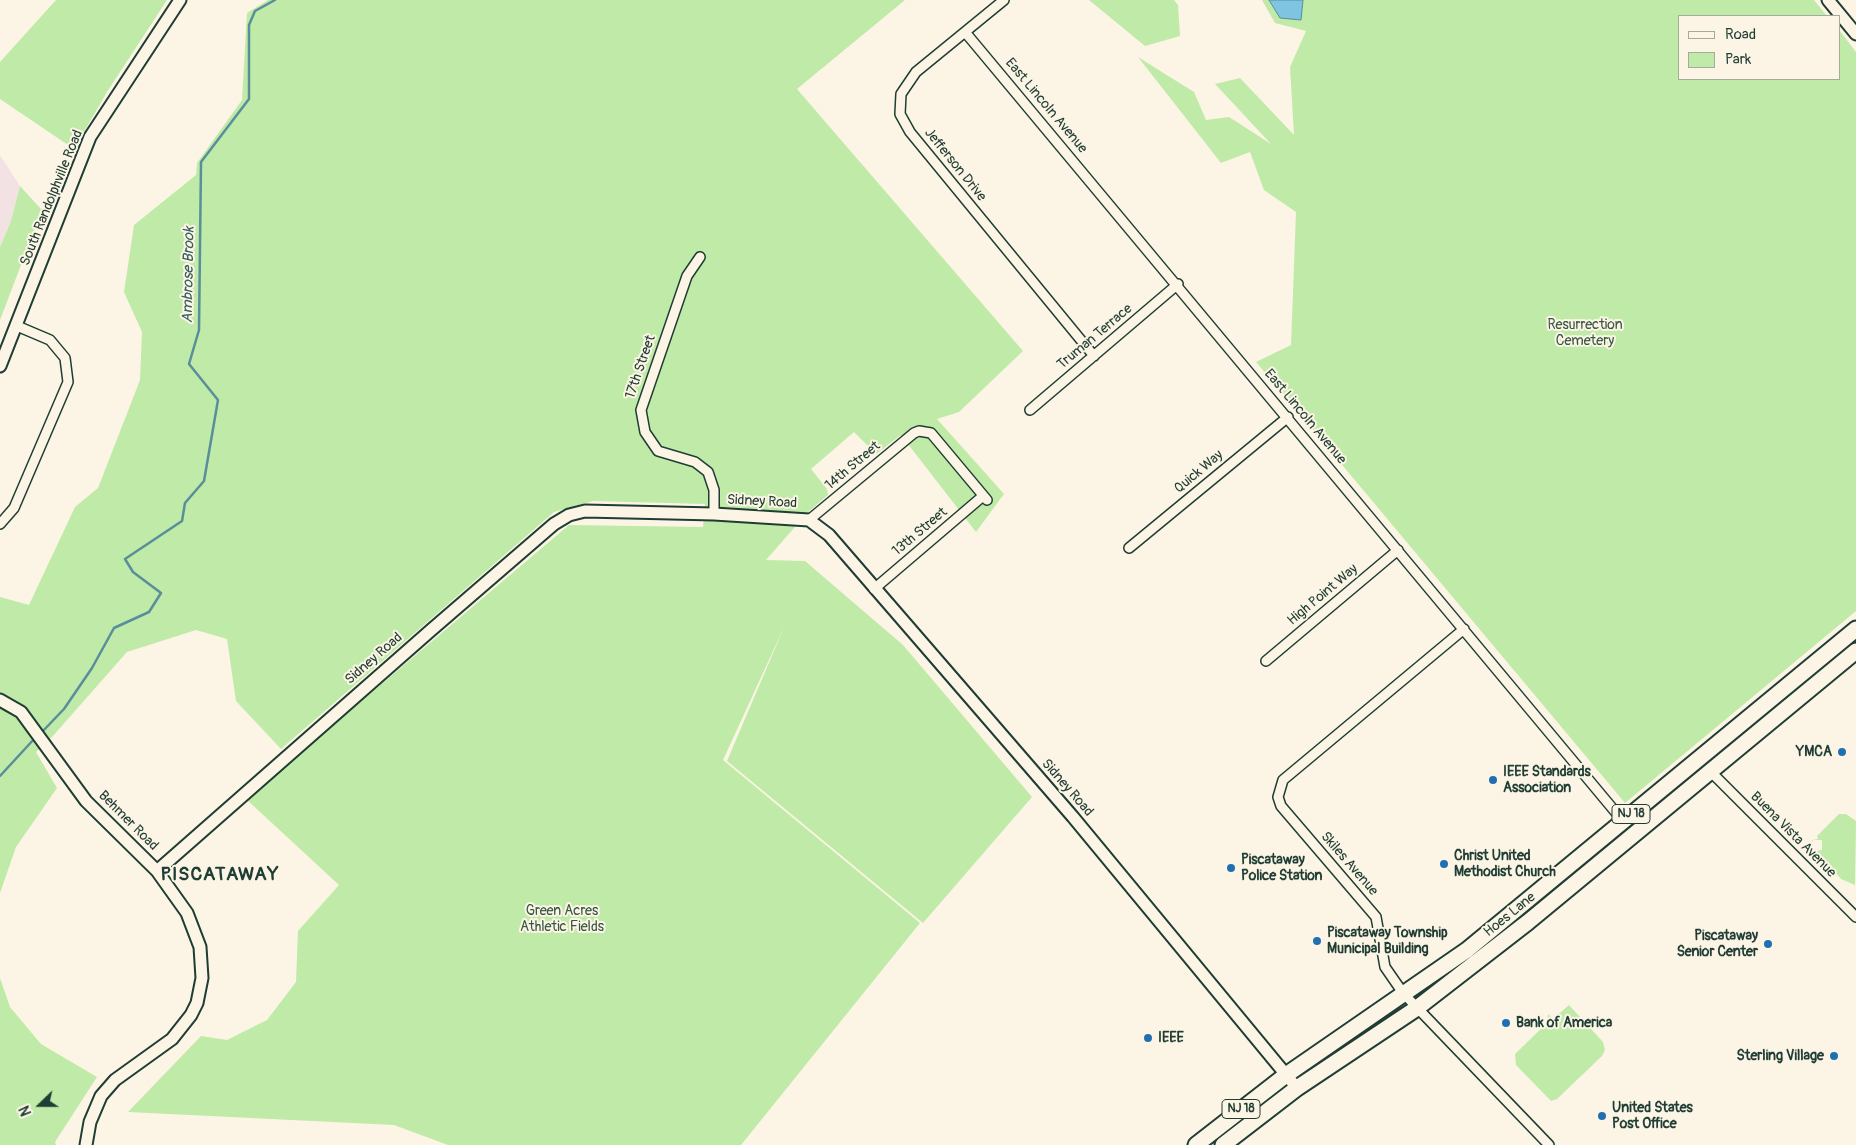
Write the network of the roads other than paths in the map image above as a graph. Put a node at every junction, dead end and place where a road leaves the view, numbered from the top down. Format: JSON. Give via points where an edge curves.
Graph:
{"nodes":[{"id":1,"x":180,"y":0,"type":"edge"},
{"id":2,"x":1004,"y":0,"type":"edge"},
{"id":3,"x":1828,"y":0,"type":"edge"},
{"id":4,"x":1840,"y":15,"type":"edge"},
{"id":5,"x":1841,"y":16,"type":"edge"},
{"id":6,"x":965,"y":32,"type":"junction"},
{"id":7,"x":1856,"y":34,"type":"edge"},
{"id":8,"x":700,"y":256,"type":"dead end"},
{"id":9,"x":1178,"y":284,"type":"junction"},
{"id":10,"x":17,"y":326,"type":"junction"},
{"id":11,"x":1094,"y":356,"type":"junction"},
{"id":12,"x":0,"y":366,"type":"edge"},
{"id":13,"x":1030,"y":410,"type":"dead end"},
{"id":14,"x":1288,"y":417,"type":"junction"},
{"id":15,"x":985,"y":498,"type":"joint"},
{"id":16,"x":714,"y":514,"type":"junction"},
{"id":17,"x":810,"y":520,"type":"junction"},
{"id":18,"x":0,"y":524,"type":"edge"},
{"id":19,"x":1129,"y":548,"type":"dead end"},
{"id":20,"x":1398,"y":550,"type":"junction"},
{"id":21,"x":874,"y":589,"type":"junction"},
{"id":22,"x":1464,"y":629,"type":"junction"},
{"id":23,"x":1856,"y":629,"type":"edge"},
{"id":24,"x":1856,"y":651,"type":"edge"},
{"id":25,"x":1266,"y":661,"type":"dead end"},
{"id":26,"x":0,"y":700,"type":"edge"},
{"id":27,"x":1710,"y":772,"type":"junction"},
{"id":28,"x":1623,"y":820,"type":"junction"},
{"id":29,"x":157,"y":870,"type":"junction"},
{"id":30,"x":1856,"y":917,"type":"edge"},
{"id":31,"x":1403,"y":994,"type":"junction"},
{"id":32,"x":1417,"y":1008,"type":"junction"},
{"id":33,"x":1286,"y":1075,"type":"junction"},
{"id":34,"x":1297,"y":1088,"type":"junction"},
{"id":35,"x":86,"y":1145,"type":"edge"},
{"id":36,"x":1196,"y":1145,"type":"edge"},
{"id":37,"x":1223,"y":1145,"type":"edge"},
{"id":38,"x":1549,"y":1145,"type":"edge"}],
"edges":[{"from":1,"to":10,"type":"street","name":"South Randolphville Road","via":[[90,137]]},
{"from":2,"to":6,"type":"street","name":"Jefferson Drive"},
{"from":3,"to":4,"type":"street"},
{"from":5,"to":7,"type":"street"},
{"from":6,"to":9,"type":"street","name":"East Lincoln Avenue"},
{"from":6,"to":11,"type":"street","name":"Jefferson Drive","via":[[909,80],[901,94],[900,114],[910,132]]},
{"from":8,"to":16,"type":"street","name":"17th Street","via":[[687,276],[641,410],[645,432],[658,451],[695,462],[708,472],[714,490]]},
{"from":9,"to":11,"type":"street","name":"Truman Terrace"},
{"from":9,"to":14,"type":"street","name":"East Lincoln Avenue"},
{"from":10,"to":12,"type":"street","name":"South Randolphville Road"},
{"from":10,"to":18,"type":"street","via":[[50,340],[65,358],[68,382],[14,508]]},
{"from":11,"to":13,"type":"street","name":"Truman Terrace"},
{"from":14,"to":19,"type":"street","name":"Quick Way"},
{"from":14,"to":20,"type":"street","name":"East Lincoln Avenue"},
{"from":15,"to":17,"type":"street","name":"14th Street","via":[[931,433],[914,433]]},
{"from":15,"to":21,"type":"street","name":"13th Street"},
{"from":16,"to":17,"type":"street","name":"Sidney Road"},
{"from":16,"to":29,"type":"street","name":"Sidney Road","via":[[585,511],[554,524]]},
{"from":17,"to":21,"type":"street","name":"Sidney Road","via":[[829,536]]},
{"from":20,"to":22,"type":"street","name":"East Lincoln Avenue"},
{"from":20,"to":25,"type":"street","name":"High Point Way"},
{"from":21,"to":33,"type":"street","name":"Sidney Road","via":[[1073,817]]},
{"from":22,"to":28,"type":"street","name":"East Lincoln Avenue"},
{"from":22,"to":31,"type":"street","name":"Skiles Avenue","via":[[1283,780],[1279,788],[1281,806],[1376,917],[1385,967]]},
{"from":23,"to":28,"type":"highway","name":"Hoes Lane","number":"NJ 18"},
{"from":24,"to":27,"type":"highway","name":"Hoes Lane","number":"NJ 18"},
{"from":26,"to":29,"type":"street","name":"Behmer Road","via":[[21,712],[86,801]]},
{"from":27,"to":30,"type":"street","name":"Buena Vista Avenue"},
{"from":27,"to":32,"type":"highway","name":"Hoes Lane","number":"NJ 18","via":[[1528,922]]},
{"from":28,"to":31,"type":"highway","name":"Hoes Lane","number":"NJ 18","via":[[1466,950]]},
{"from":29,"to":35,"type":"street","name":"Behmer Road","via":[[194,928],[202,962],[200,992],[191,1015],[172,1039],[115,1080],[101,1096],[90,1122]]},
{"from":31,"to":32,"type":"street","name":"Skiles Avenue"},
{"from":31,"to":33,"type":"highway","name":"Hoes Lane","number":"NJ 18"},
{"from":32,"to":34,"type":"highway","name":"Hoes Lane","number":"NJ 18"},
{"from":32,"to":38,"type":"street","name":"Skiles Avenue"},
{"from":33,"to":34,"type":"street","name":"Sidney Road"},
{"from":33,"to":36,"type":"highway","name":"Hoes Lane","number":"NJ 18"},
{"from":34,"to":37,"type":"highway","name":"Hoes Lane","number":"NJ 18"}]}
